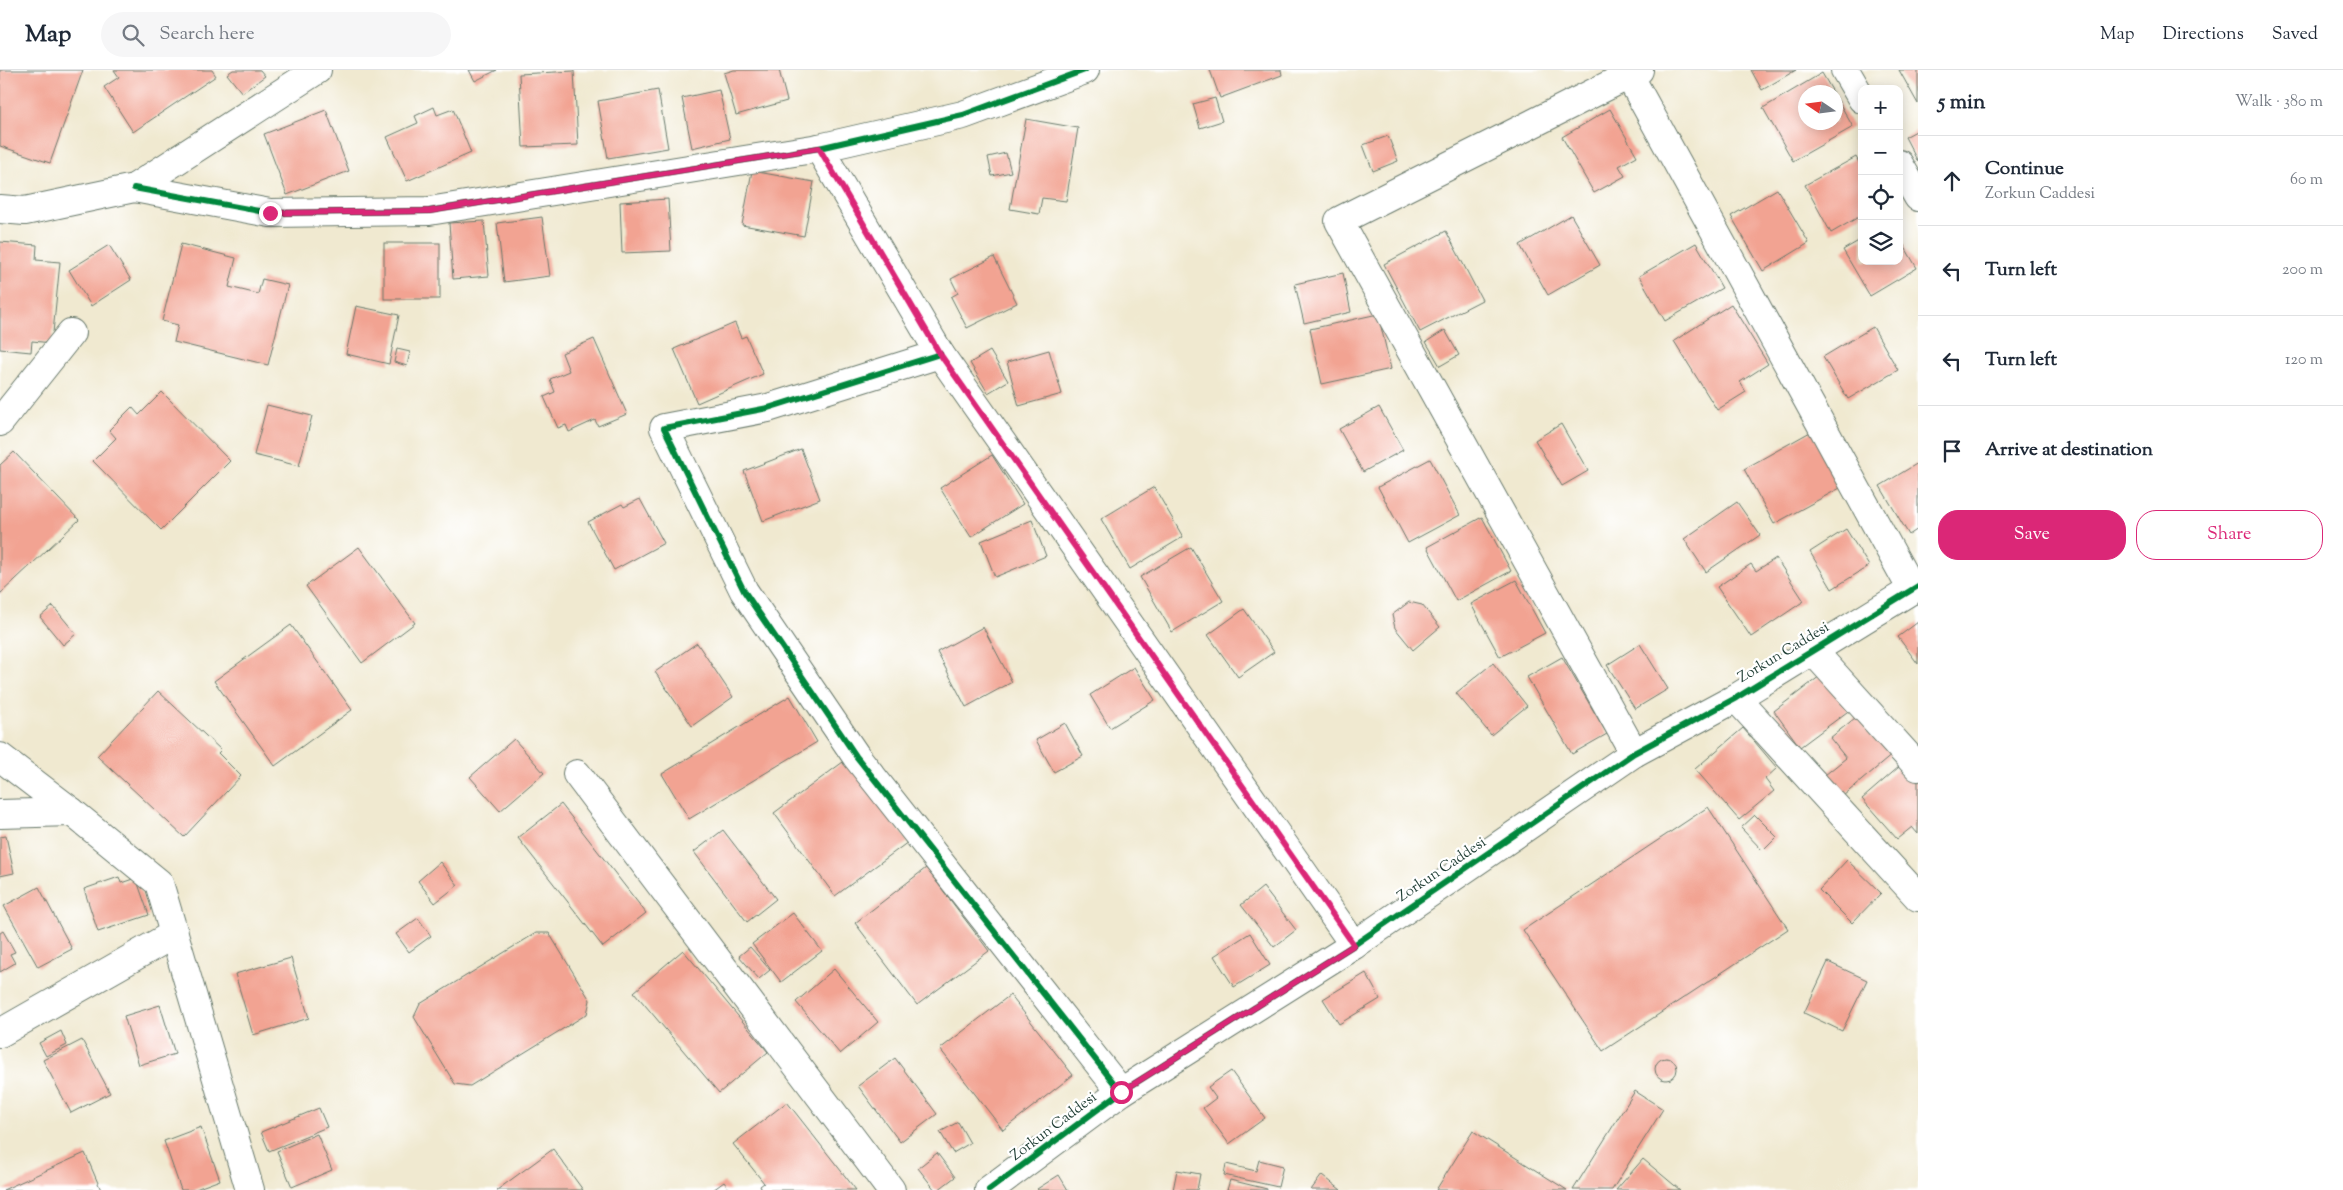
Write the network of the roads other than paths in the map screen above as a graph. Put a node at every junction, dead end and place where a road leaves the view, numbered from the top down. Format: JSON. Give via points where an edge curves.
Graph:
{"nodes":[{"id":1,"x":317,"y":70,"type":"edge"},
{"id":2,"x":1085,"y":70,"type":"edge"},
{"id":3,"x":1845,"y":70,"type":"edge"},
{"id":4,"x":1634,"y":72,"type":"edge"},
{"id":5,"x":1858,"y":92,"type":"edge"},
{"id":6,"x":819,"y":148,"type":"junction"},
{"id":7,"x":1903,"y":171,"type":"edge"},
{"id":8,"x":134,"y":188,"type":"junction"},
{"id":9,"x":1918,"y":197,"type":"edge"},
{"id":10,"x":0,"y":209,"type":"edge"},
{"id":11,"x":71,"y":333,"type":"dead end"},
{"id":12,"x":940,"y":354,"type":"junction"},
{"id":13,"x":0,"y":422,"type":"edge"},
{"id":14,"x":1915,"y":588,"type":"edge"},
{"id":15,"x":1813,"y":651,"type":"junction"},
{"id":16,"x":1736,"y":698,"type":"junction"},
{"id":17,"x":1634,"y":753,"type":"junction"},
{"id":18,"x":0,"y":757,"type":"edge"},
{"id":19,"x":1918,"y":767,"type":"edge"},
{"id":20,"x":577,"y":774,"type":"dead end"},
{"id":21,"x":72,"y":812,"type":"junction"},
{"id":22,"x":0,"y":814,"type":"edge"},
{"id":23,"x":1918,"y":897,"type":"edge"},
{"id":24,"x":174,"y":934,"type":"junction"},
{"id":25,"x":1354,"y":945,"type":"junction"},
{"id":26,"x":0,"y":1033,"type":"edge"},
{"id":27,"x":1121,"y":1092,"type":"junction"},
{"id":28,"x":250,"y":1190,"type":"edge"},
{"id":29,"x":891,"y":1190,"type":"edge"},
{"id":30,"x":989,"y":1190,"type":"edge"}],
"edges":[{"from":1,"to":8,"type":"street"},
{"from":2,"to":6,"type":"street","via":[[963,115]]},
{"from":3,"to":5,"type":"street"},
{"from":4,"to":14,"type":"street"},
{"from":4,"to":17,"type":"street","via":[[1339,221]]},
{"from":6,"to":8,"type":"street","via":[[430,211],[270,213]]},
{"from":6,"to":12,"type":"street"},
{"from":7,"to":9,"type":"street"},
{"from":8,"to":10,"type":"street","via":[[25,211]]},
{"from":11,"to":13,"type":"street"},
{"from":12,"to":25,"type":"street"},
{"from":12,"to":27,"type":"street","via":[[768,408],[664,428],[744,591],[856,756]]},
{"from":14,"to":15,"type":"street","name":"Zorkun Caddesi"},
{"from":15,"to":16,"type":"street","name":"Zorkun Caddesi"},
{"from":15,"to":19,"type":"street"},
{"from":16,"to":17,"type":"street","name":"Zorkun Caddesi"},
{"from":16,"to":23,"type":"street"},
{"from":17,"to":25,"type":"street","name":"Zorkun Caddesi"},
{"from":18,"to":21,"type":"street"},
{"from":20,"to":29,"type":"street"},
{"from":21,"to":22,"type":"street"},
{"from":21,"to":24,"type":"street","via":[[159,883]]},
{"from":24,"to":26,"type":"street"},
{"from":24,"to":28,"type":"street"},
{"from":25,"to":27,"type":"street","name":"Zorkun Caddesi"},
{"from":27,"to":30,"type":"street","name":"Zorkun Caddesi"}]}
